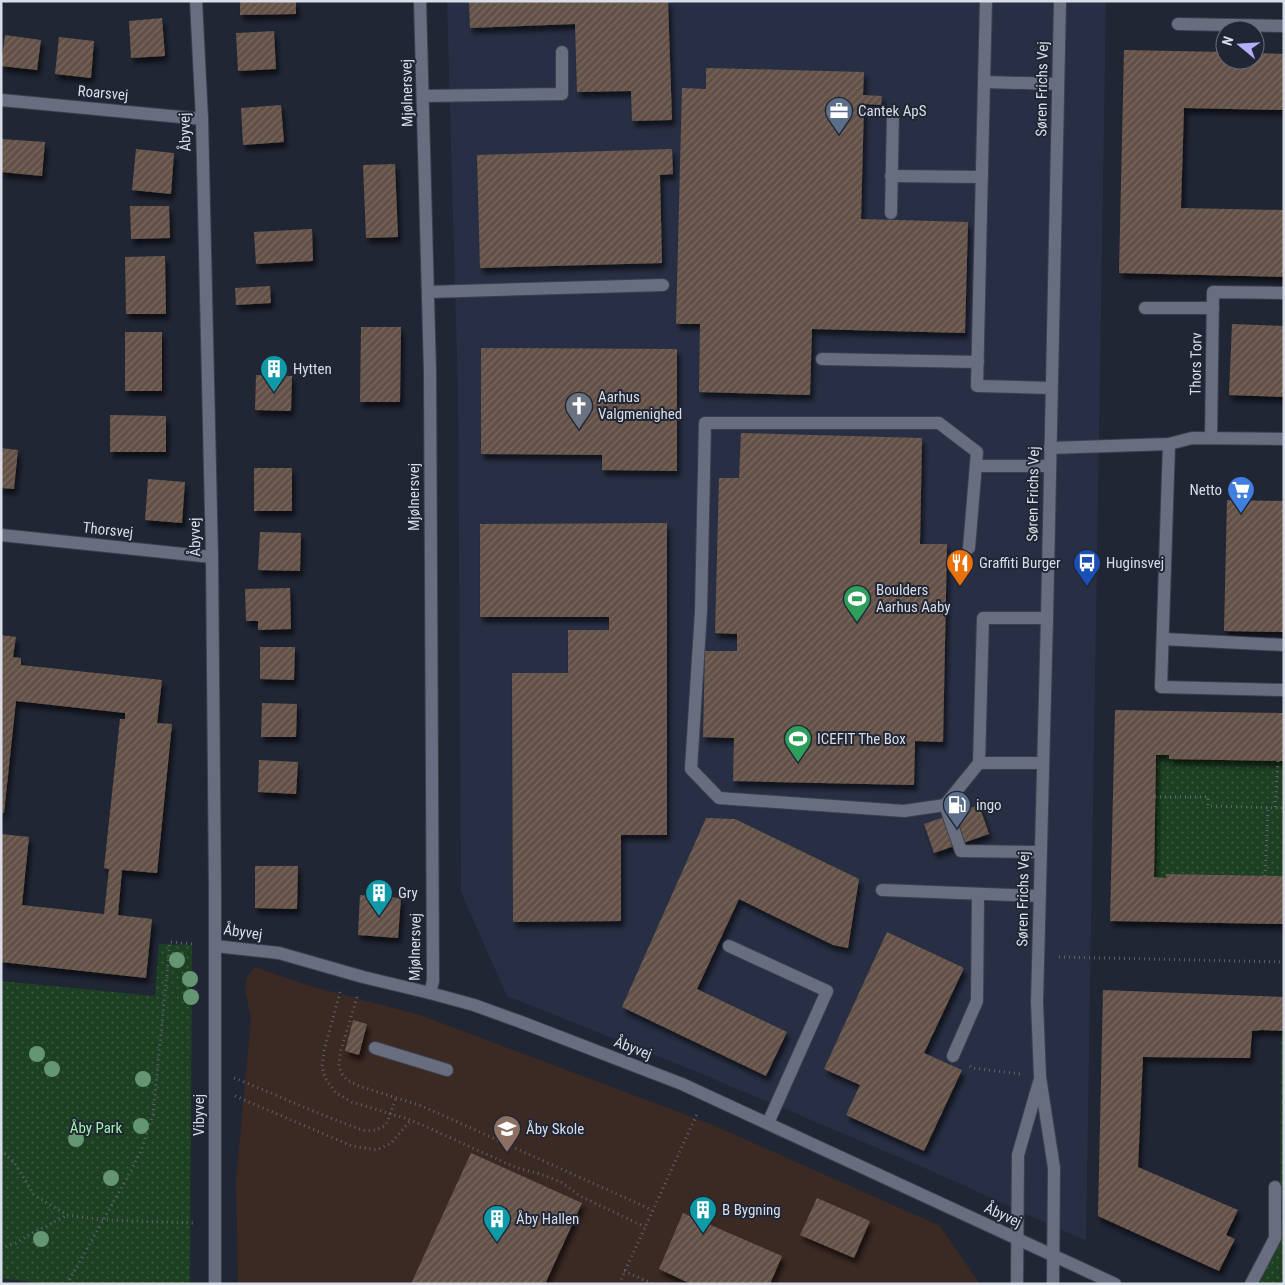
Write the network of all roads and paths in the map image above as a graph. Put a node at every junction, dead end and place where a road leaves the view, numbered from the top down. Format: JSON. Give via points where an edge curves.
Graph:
{"nodes":[{"id":1,"x":196,"y":1,"type":"edge"},
{"id":2,"x":420,"y":1,"type":"edge"},
{"id":3,"x":986,"y":1,"type":"edge"},
{"id":4,"x":1060,"y":1,"type":"edge"},
{"id":5,"x":1178,"y":24,"type":"dead end"},
{"id":6,"x":1284,"y":26,"type":"edge"},
{"id":7,"x":562,"y":52,"type":"dead end"},
{"id":8,"x":984,"y":82,"type":"junction"},
{"id":9,"x":1058,"y":84,"type":"junction"},
{"id":10,"x":423,"y":96,"type":"junction"},
{"id":11,"x":1,"y":100,"type":"edge"},
{"id":12,"x":893,"y":113,"type":"dead end"},
{"id":13,"x":202,"y":118,"type":"junction"},
{"id":14,"x":892,"y":176,"type":"junction"},
{"id":15,"x":982,"y":177,"type":"junction"},
{"id":16,"x":890,"y":213,"type":"dead end"},
{"id":17,"x":663,"y":285,"type":"dead end"},
{"id":18,"x":428,"y":292,"type":"junction"},
{"id":19,"x":1284,"y":293,"type":"edge"},
{"id":20,"x":1145,"y":308,"type":"dead end"},
{"id":21,"x":1213,"y":308,"type":"junction"},
{"id":22,"x":822,"y":359,"type":"dead end"},
{"id":23,"x":978,"y":362,"type":"junction"},
{"id":24,"x":1051,"y":388,"type":"junction"},
{"id":25,"x":1211,"y":438,"type":"junction"},
{"id":26,"x":1284,"y":438,"type":"edge"},
{"id":27,"x":1169,"y":444,"type":"junction"},
{"id":28,"x":1050,"y":448,"type":"junction"},
{"id":29,"x":976,"y":466,"type":"junction"},
{"id":30,"x":1050,"y":466,"type":"junction"},
{"id":31,"x":1,"y":535,"type":"edge"},
{"id":32,"x":970,"y":548,"type":"dead end"},
{"id":33,"x":212,"y":556,"type":"junction"},
{"id":34,"x":1278,"y":577,"type":"dead end"},
{"id":35,"x":1284,"y":581,"type":"edge"},
{"id":36,"x":1047,"y":618,"type":"junction"},
{"id":37,"x":1163,"y":639,"type":"junction"},
{"id":38,"x":1283,"y":645,"type":"edge"},
{"id":39,"x":1284,"y":690,"type":"edge"},
{"id":40,"x":1278,"y":761,"type":"dead end"},
{"id":41,"x":979,"y":763,"type":"junction"},
{"id":42,"x":1042,"y":763,"type":"junction"},
{"id":43,"x":1155,"y":797,"type":"dead end"},
{"id":44,"x":945,"y":805,"type":"junction"},
{"id":45,"x":1268,"y":807,"type":"junction"},
{"id":46,"x":1275,"y":807,"type":"junction"},
{"id":47,"x":1284,"y":808,"type":"edge"},
{"id":48,"x":1040,"y":852,"type":"junction"},
{"id":49,"x":1265,"y":876,"type":"dead end"},
{"id":50,"x":882,"y":890,"type":"dead end"},
{"id":51,"x":978,"y":894,"type":"junction"},
{"id":52,"x":1039,"y":896,"type":"junction"},
{"id":53,"x":215,"y":946,"type":"junction"},
{"id":54,"x":729,"y":946,"type":"dead end"},
{"id":55,"x":1038,"y":956,"type":"junction"},
{"id":56,"x":1284,"y":962,"type":"edge"},
{"id":57,"x":345,"y":972,"type":"junction"},
{"id":58,"x":363,"y":977,"type":"junction"},
{"id":59,"x":430,"y":993,"type":"junction"},
{"id":60,"x":375,"y":1048,"type":"dead end"},
{"id":61,"x":953,"y":1056,"type":"joint"},
{"id":62,"x":215,"y":1070,"type":"junction"},
{"id":63,"x":447,"y":1070,"type":"dead end"},
{"id":64,"x":1040,"y":1077,"type":"junction"},
{"id":65,"x":216,"y":1088,"type":"junction"},
{"id":66,"x":706,"y":1095,"type":"junction"},
{"id":67,"x":396,"y":1098,"type":"junction"},
{"id":68,"x":391,"y":1114,"type":"junction"},
{"id":69,"x":411,"y":1120,"type":"junction"},
{"id":70,"x":768,"y":1124,"type":"junction"},
{"id":71,"x":1,"y":1150,"type":"edge"},
{"id":72,"x":1274,"y":1187,"type":"dead end"},
{"id":73,"x":652,"y":1210,"type":"junction"},
{"id":74,"x":67,"y":1215,"type":"junction"},
{"id":75,"x":103,"y":1220,"type":"junction"},
{"id":76,"x":215,"y":1224,"type":"junction"},
{"id":77,"x":645,"y":1227,"type":"junction"},
{"id":78,"x":1018,"y":1239,"type":"junction"},
{"id":79,"x":1,"y":1248,"type":"edge"},
{"id":80,"x":1054,"y":1256,"type":"junction"},
{"id":81,"x":624,"y":1271,"type":"junction"},
{"id":82,"x":67,"y":1284,"type":"edge"},
{"id":83,"x":215,"y":1284,"type":"edge"},
{"id":84,"x":619,"y":1284,"type":"edge"},
{"id":85,"x":653,"y":1284,"type":"edge"},
{"id":86,"x":1017,"y":1284,"type":"edge"},
{"id":87,"x":1053,"y":1284,"type":"edge"},
{"id":88,"x":1115,"y":1284,"type":"edge"},
{"id":89,"x":1251,"y":1284,"type":"edge"}],
"edges":[{"from":1,"to":13,"type":"street","name":"Åbyvej"},
{"from":2,"to":10,"type":"street","name":"Mjølnersvej"},
{"from":3,"to":8,"type":"street"},
{"from":4,"to":9,"type":"street","name":"Søren Frichs Vej"},
{"from":5,"to":6,"type":"street"},
{"from":7,"to":10,"type":"street","via":[[562,94]]},
{"from":8,"to":9,"type":"street"},
{"from":8,"to":15,"type":"street"},
{"from":9,"to":24,"type":"street","name":"Søren Frichs Vej"},
{"from":10,"to":18,"type":"street","name":"Mjølnersvej"},
{"from":11,"to":13,"type":"street","name":"Roarsvej"},
{"from":12,"to":14,"type":"street"},
{"from":13,"to":33,"type":"street","name":"Åbyvej"},
{"from":14,"to":15,"type":"street"},
{"from":14,"to":16,"type":"street"},
{"from":15,"to":23,"type":"street"},
{"from":17,"to":18,"type":"street"},
{"from":18,"to":59,"type":"street","name":"Mjølnersvej"},
{"from":19,"to":21,"type":"street","name":"Thors Torv","via":[[1213,292]]},
{"from":20,"to":21,"type":"street"},
{"from":21,"to":25,"type":"street","name":"Thors Torv"},
{"from":22,"to":23,"type":"street"},
{"from":23,"to":24,"type":"street","via":[[977,386]]},
{"from":24,"to":28,"type":"street","name":"Søren Frichs Vej"},
{"from":25,"to":26,"type":"street"},
{"from":25,"to":27,"type":"street","via":[[1192,438]]},
{"from":27,"to":28,"type":"street"},
{"from":27,"to":37,"type":"street"},
{"from":28,"to":30,"type":"street","name":"Søren Frichs Vej"},
{"from":29,"to":30,"type":"street"},
{"from":29,"to":32,"type":"street"},
{"from":29,"to":44,"type":"street","via":[[977,452],[939,423],[705,423],[701,611],[691,769],[719,798],[904,811]]},
{"from":30,"to":36,"type":"street","name":"Søren Frichs Vej"},
{"from":31,"to":33,"type":"street","name":"Thorsvej"},
{"from":33,"to":53,"type":"street","name":"Åbyvej"},
{"from":34,"to":35,"type":"path"},
{"from":36,"to":41,"type":"street","via":[[983,618]]},
{"from":36,"to":42,"type":"street","name":"Søren Frichs Vej"},
{"from":37,"to":38,"type":"street"},
{"from":37,"to":39,"type":"street","via":[[1161,687]]},
{"from":40,"to":46,"type":"path"},
{"from":41,"to":42,"type":"street"},
{"from":41,"to":44,"type":"street"},
{"from":42,"to":48,"type":"street","name":"Søren Frichs Vej"},
{"from":43,"to":45,"type":"path","via":[[1208,797],[1208,806]]},
{"from":44,"to":48,"type":"street","via":[[961,850]]},
{"from":45,"to":46,"type":"path"},
{"from":45,"to":49,"type":"path"},
{"from":46,"to":47,"type":"path"},
{"from":48,"to":52,"type":"street","name":"Søren Frichs Vej"},
{"from":50,"to":51,"type":"street"},
{"from":51,"to":52,"type":"street"},
{"from":51,"to":61,"type":"street","via":[[977,1001]]},
{"from":52,"to":55,"type":"street","name":"Søren Frichs Vej"},
{"from":53,"to":57,"type":"street","name":"Åbyvej","via":[[279,953]]},
{"from":53,"to":62,"type":"street","name":"Vibyvej"},
{"from":53,"to":75,"type":"path","via":[[170,942],[153,1115],[141,1151]]},
{"from":54,"to":70,"type":"street","via":[[828,991]]},
{"from":55,"to":56,"type":"path"},
{"from":55,"to":64,"type":"street","name":"Søren Frichs Vej"},
{"from":57,"to":58,"type":"street","name":"Åbyvej"},
{"from":57,"to":68,"type":"path","via":[[324,1051],[322,1066],[325,1078],[336,1093],[352,1102]]},
{"from":58,"to":59,"type":"street","name":"Åbyvej"},
{"from":58,"to":67,"type":"path","via":[[339,1066],[347,1080]]},
{"from":59,"to":66,"type":"street","name":"Åbyvej","via":[[522,1022]]},
{"from":60,"to":63,"type":"street"},
{"from":61,"to":64,"type":"path","via":[[972,1068]]},
{"from":62,"to":65,"type":"street","name":"Vibyvej"},
{"from":62,"to":68,"type":"path","via":[[366,1131],[386,1125]]},
{"from":64,"to":78,"type":"street","name":"Søren Frichs Vej","via":[[1018,1155]]},
{"from":64,"to":80,"type":"street","name":"Søren Frichs Vej","via":[[1054,1168]]},
{"from":65,"to":69,"type":"path","via":[[352,1146],[377,1150],[391,1144]]},
{"from":65,"to":76,"type":"street","name":"Vibyvej"},
{"from":66,"to":70,"type":"street","name":"Åbyvej"},
{"from":66,"to":73,"type":"path"},
{"from":67,"to":68,"type":"path"},
{"from":67,"to":73,"type":"path","via":[[422,1106]]},
{"from":68,"to":69,"type":"path"},
{"from":69,"to":77,"type":"path","via":[[517,1168],[561,1182],[580,1196]]},
{"from":70,"to":78,"type":"street","name":"Åbyvej"},
{"from":71,"to":74,"type":"path","via":[[14,1162],[34,1194]]},
{"from":72,"to":89,"type":"street","via":[[1275,1238]]},
{"from":73,"to":77,"type":"path"},
{"from":74,"to":75,"type":"path"},
{"from":74,"to":79,"type":"path"},
{"from":75,"to":76,"type":"path"},
{"from":75,"to":82,"type":"path"},
{"from":76,"to":83,"type":"street","name":"Vibyvej"},
{"from":77,"to":81,"type":"path"},
{"from":78,"to":80,"type":"street","name":"Åbyvej"},
{"from":78,"to":86,"type":"street","name":"Søren Frichs Vej"},
{"from":80,"to":87,"type":"street","name":"Søren Frichs Vej"},
{"from":80,"to":88,"type":"street","name":"Åbyvej"},
{"from":81,"to":84,"type":"path"},
{"from":81,"to":85,"type":"path"}]}
